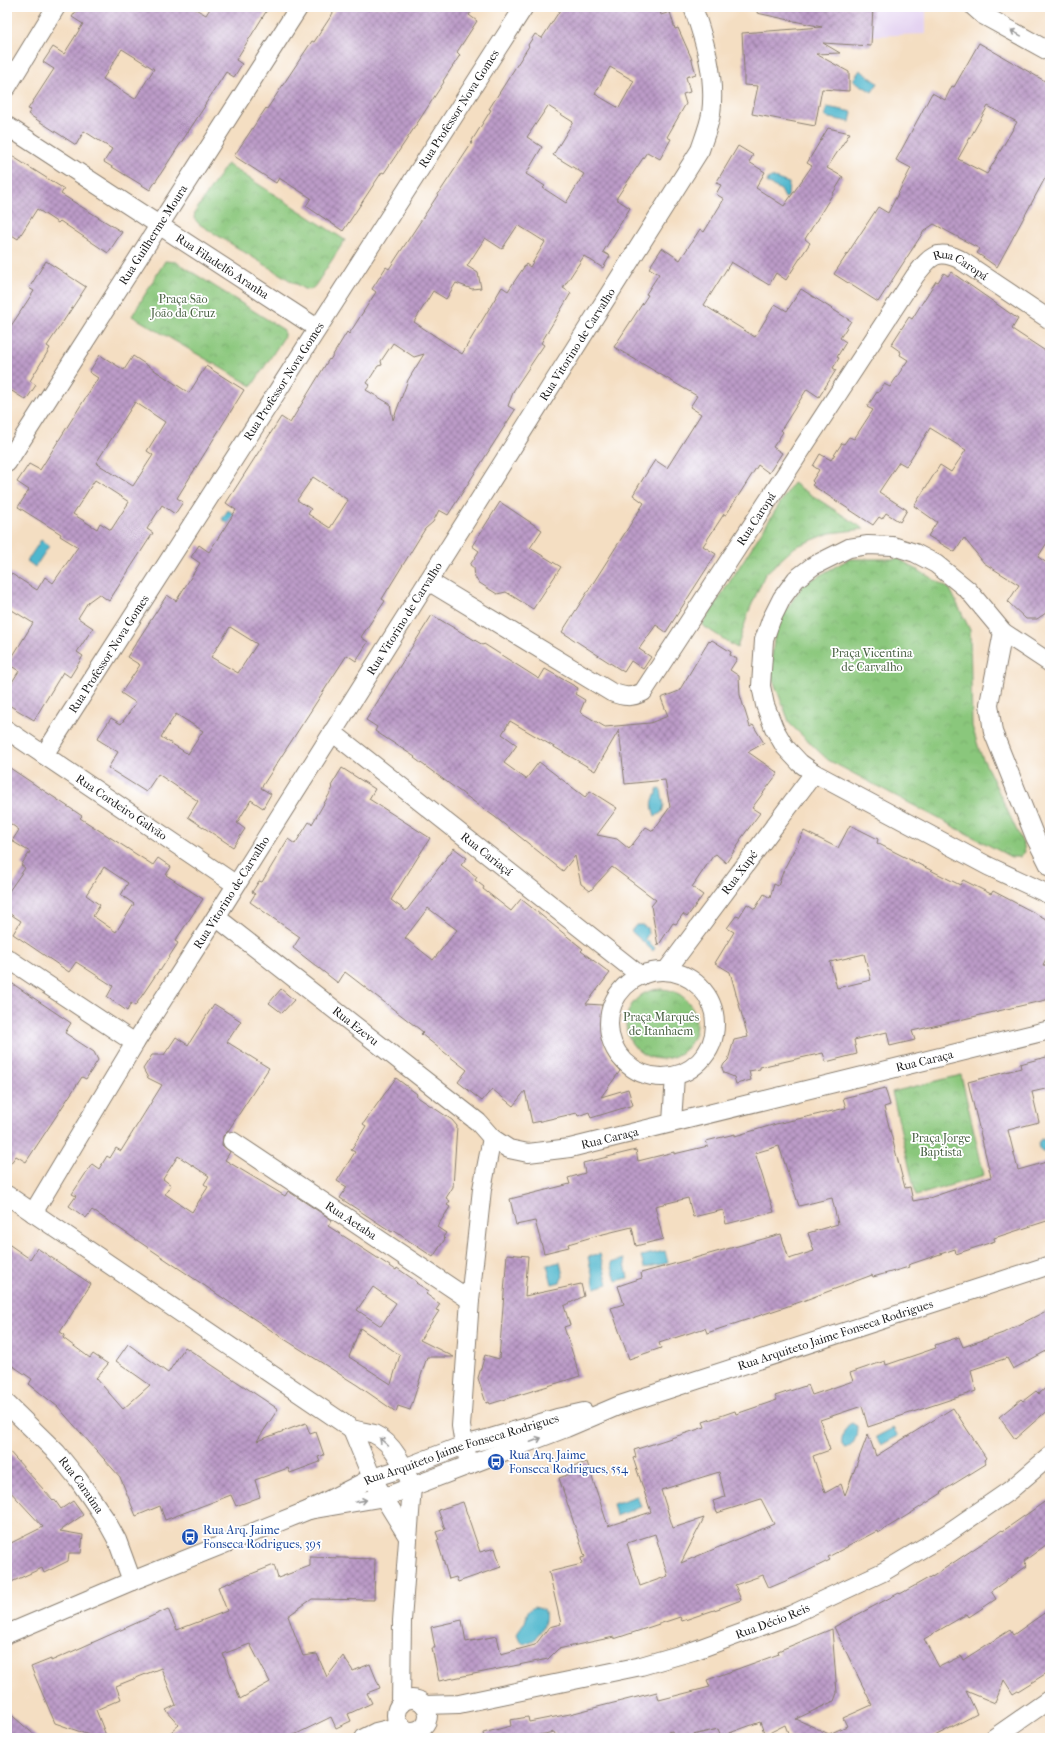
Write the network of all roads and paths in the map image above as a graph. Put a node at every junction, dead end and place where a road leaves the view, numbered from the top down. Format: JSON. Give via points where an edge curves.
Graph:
{"nodes":[{"id":1,"x":56,"y":7,"type":"edge"},
{"id":2,"x":299,"y":7,"type":"edge"},
{"id":3,"x":524,"y":7,"type":"edge"},
{"id":4,"x":693,"y":7,"type":"edge"},
{"id":5,"x":974,"y":7,"type":"edge"},
{"id":6,"x":1050,"y":52,"type":"edge"},
{"id":7,"x":7,"y":87,"type":"edge"},
{"id":8,"x":7,"y":126,"type":"edge"},
{"id":9,"x":160,"y":226,"type":"junction"},
{"id":10,"x":1050,"y":320,"type":"edge"},
{"id":11,"x":317,"y":328,"type":"junction"},
{"id":12,"x":7,"y":464,"type":"edge"},
{"id":13,"x":428,"y":581,"type":"junction"},
{"id":14,"x":1003,"y":632,"type":"junction"},
{"id":15,"x":1049,"y":658,"type":"edge"},
{"id":16,"x":7,"y":730,"type":"edge"},
{"id":17,"x":332,"y":732,"type":"junction"},
{"id":18,"x":44,"y":755,"type":"junction"},
{"id":19,"x":814,"y":773,"type":"junction"},
{"id":20,"x":1050,"y":867,"type":"edge"},
{"id":21,"x":235,"y":884,"type":"junction"},
{"id":22,"x":1050,"y":895,"type":"edge"},
{"id":23,"x":216,"y":916,"type":"junction"},
{"id":24,"x":7,"y":958,"type":"edge"},
{"id":25,"x":666,"y":972,"type":"junction"},
{"id":26,"x":641,"y":976,"type":"junction"},
{"id":27,"x":1050,"y":1030,"type":"edge"},
{"id":28,"x":135,"y":1043,"type":"junction"},
{"id":29,"x":675,"y":1076,"type":"junction"},
{"id":30,"x":672,"y":1122,"type":"junction"},
{"id":31,"x":492,"y":1138,"type":"junction"},
{"id":32,"x":232,"y":1141,"type":"dead end"},
{"id":33,"x":7,"y":1195,"type":"edge"},
{"id":34,"x":32,"y":1213,"type":"junction"},
{"id":35,"x":1050,"y":1265,"type":"edge"},
{"id":36,"x":470,"y":1300,"type":"junction"},
{"id":37,"x":7,"y":1404,"type":"edge"},
{"id":38,"x":620,"y":1405,"type":"junction"},
{"id":39,"x":352,"y":1429,"type":"junction"},
{"id":40,"x":464,"y":1445,"type":"junction"},
{"id":41,"x":1050,"y":1456,"type":"edge"},
{"id":42,"x":470,"y":1465,"type":"junction"},
{"id":43,"x":404,"y":1468,"type":"junction"},
{"id":44,"x":372,"y":1478,"type":"junction"},
{"id":45,"x":412,"y":1486,"type":"junction"},
{"id":46,"x":385,"y":1497,"type":"junction"},
{"id":47,"x":309,"y":1510,"type":"junction"},
{"id":48,"x":408,"y":1538,"type":"junction"},
{"id":49,"x":132,"y":1581,"type":"junction"},
{"id":50,"x":7,"y":1634,"type":"edge"},
{"id":51,"x":1050,"y":1699,"type":"edge"},
{"id":52,"x":413,"y":1720,"type":"edge"},
{"id":53,"x":370,"y":1735,"type":"edge"},
{"id":54,"x":994,"y":1738,"type":"edge"}],
"edges":[{"from":1,"to":7,"type":"street"},
{"from":2,"to":9,"type":"street","name":"Rua Guilherme Moura"},
{"from":3,"to":11,"type":"street","name":"Rua Professor Nova Gomes"},
{"from":4,"to":13,"type":"street","name":"Rua Vitorino de Carvalho","via":[[709,58],[713,86],[710,114],[700,150]]},
{"from":6,"to":5,"type":"street","one_way":true,"via":[[983,15]]},
{"from":8,"to":9,"type":"street","name":"Rua Filadelfo Aranha"},
{"from":9,"to":11,"type":"street","name":"Rua Filadelfo Aranha"},
{"from":9,"to":12,"type":"street","name":"Rua Guilherme Moura"},
{"from":10,"to":13,"type":"street","name":"Rua Caropá","via":[[959,258],[946,253],[936,254],[927,260],[643,692],[638,695],[630,697],[611,692]]},
{"from":11,"to":18,"type":"street","name":"Rua Professor Nova Gomes"},
{"from":13,"to":17,"type":"street","name":"Rua Vitorino de Carvalho"},
{"from":14,"to":15,"type":"street"},
{"from":14,"to":19,"type":"street","via":[[968,590],[936,564],[915,553],[893,546],[868,545],[849,548],[813,566],[796,579],[782,598],[771,620],[764,640],[761,686],[774,728],[785,747]]},
{"from":14,"to":20,"type":"street","via":[[989,704],[993,732],[1035,837]]},
{"from":16,"to":18,"type":"street","name":"Rua Cordeiro Galvão"},
{"from":17,"to":21,"type":"street","name":"Rua Vitorino de Carvalho"},
{"from":17,"to":26,"type":"street","name":"Rua Cariaçá"},
{"from":18,"to":21,"type":"street","name":"Rua Cordeiro Galvão"},
{"from":19,"to":22,"type":"street","via":[[988,866]]},
{"from":19,"to":25,"type":"street","name":"Rua Xupé"},
{"from":21,"to":23,"type":"street","name":"Rua Vitorino de Carvalho"},
{"from":23,"to":28,"type":"street","name":"Rua Vitorino de Carvalho"},
{"from":23,"to":31,"type":"street","name":"Rua Ezevu","via":[[478,1122]]},
{"from":24,"to":28,"type":"street"},
{"from":25,"to":26,"type":"street","via":[[653,972]]},
{"from":25,"to":29,"type":"street","via":[[682,975],[696,984],[707,996],[715,1028],[711,1044],[702,1058],[690,1069]]},
{"from":26,"to":29,"type":"street","via":[[625,986],[613,1002],[608,1022],[611,1041],[621,1058],[636,1071],[655,1077]]},
{"from":27,"to":30,"type":"street","name":"Rua Caraça"},
{"from":28,"to":34,"type":"street","name":"Rua Vitorino de Carvalho"},
{"from":29,"to":30,"type":"street"},
{"from":30,"to":31,"type":"street","name":"Rua Caraça","via":[[550,1152],[528,1153],[509,1149]]},
{"from":31,"to":36,"type":"street","via":[[482,1189]]},
{"from":32,"to":36,"type":"street","name":"Rua Aetaba"},
{"from":33,"to":34,"type":"street"},
{"from":34,"to":39,"type":"street"},
{"from":35,"to":38,"type":"street","name":"Rua Arquiteto Jaime Fonseca Rodrigues"},
{"from":36,"to":40,"type":"street","via":[[462,1426]]},
{"from":37,"to":49,"type":"street","name":"Rua Caraúna","via":[[36,1431],[78,1479],[117,1540]]},
{"from":38,"to":40,"type":"street","name":"Rua Arquiteto Jaime Fonseca Rodrigues","via":[[557,1418]]},
{"from":42,"to":38,"type":"street","name":"Rua Arquiteto Jaime Fonseca Rodrigues","one_way":true},
{"from":43,"to":39,"type":"street","one_way":true,"via":[[383,1440],[373,1434]]},
{"from":39,"to":44,"type":"street"},
{"from":40,"to":42,"type":"street"},
{"from":40,"to":43,"type":"street","name":"Rua Arquiteto Jaime Fonseca Rodrigues"},
{"from":41,"to":52,"type":"street","name":"Rua Décio Reis","via":[[1009,1491],[948,1533],[883,1572],[791,1615],[694,1651],[641,1666],[459,1704]]},
{"from":42,"to":45,"type":"street","name":"Rua Arquiteto Jaime Fonseca Rodrigues"},
{"from":43,"to":44,"type":"street","name":"Rua Arquiteto Jaime Fonseca Rodrigues"},
{"from":43,"to":45,"type":"street"},
{"from":44,"to":46,"type":"street"},
{"from":44,"to":47,"type":"street","name":"Rua Arquiteto Jaime Fonseca Rodrigues"},
{"from":45,"to":46,"type":"street","name":"Rua Arquiteto Jaime Fonseca Rodrigues"},
{"from":45,"to":48,"type":"street"},
{"from":47,"to":46,"type":"street","name":"Rua Arquiteto Jaime Fonseca Rodrigues","one_way":true},
{"from":46,"to":48,"type":"street"},
{"from":47,"to":49,"type":"street","name":"Rua Arquiteto Jaime Fonseca Rodrigues"},
{"from":48,"to":52,"type":"street","via":[[402,1621],[402,1670]]},
{"from":49,"to":50,"type":"street","name":"Rua Arquiteto Jaime Fonseca Rodrigues"},
{"from":51,"to":54,"type":"street"},
{"from":52,"to":53,"type":"street","name":"Rua Décio Reis"}]}
